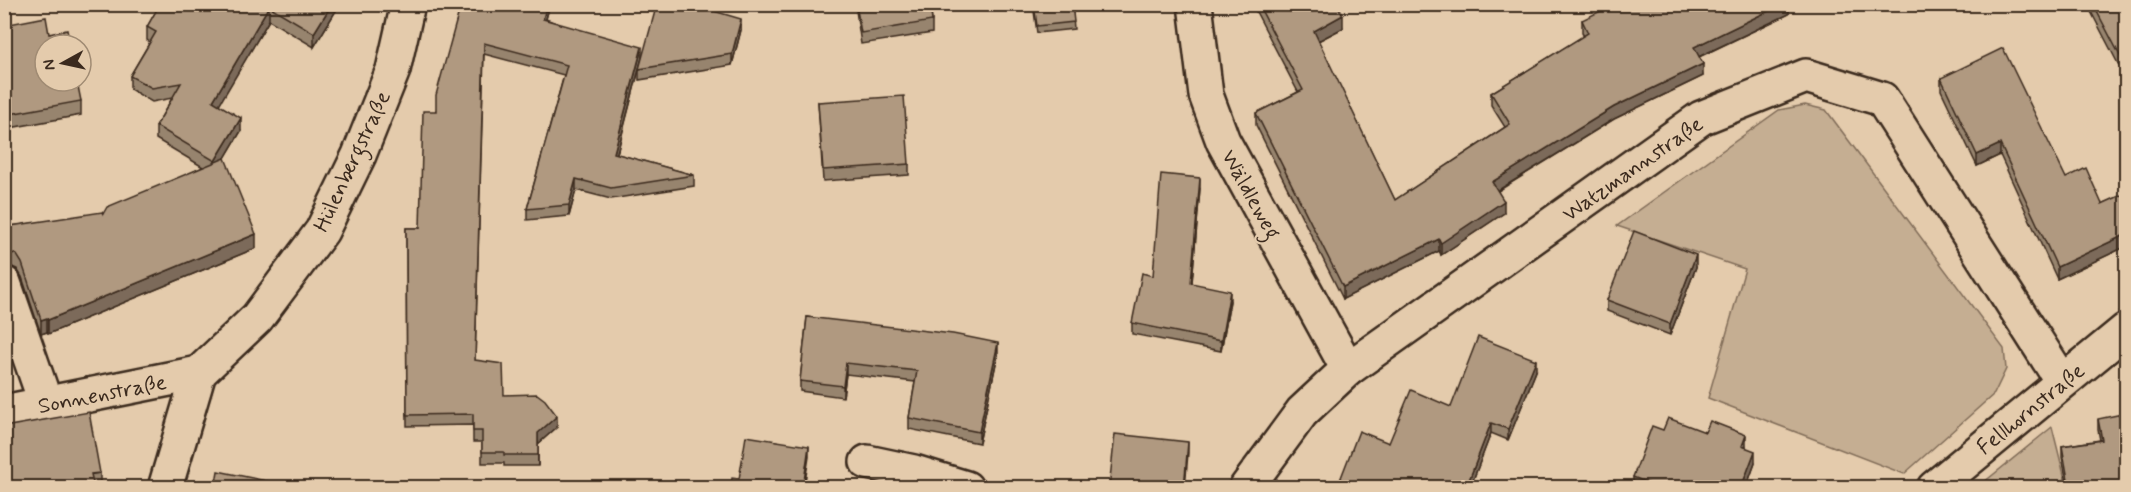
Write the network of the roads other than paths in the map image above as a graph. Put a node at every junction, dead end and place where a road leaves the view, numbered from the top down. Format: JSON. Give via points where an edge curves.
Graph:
{"nodes":[{"id":1,"x":408,"y":4,"type":"edge"},
{"id":2,"x":1195,"y":4,"type":"edge"},
{"id":3,"x":4,"y":283,"type":"edge"},
{"id":4,"x":2127,"y":330,"type":"edge"},
{"id":5,"x":1348,"y":369,"type":"junction"},
{"id":6,"x":199,"y":373,"type":"junction"},
{"id":7,"x":2062,"y":381,"type":"junction"},
{"id":8,"x":46,"y":404,"type":"junction"},
{"id":9,"x":4,"y":412,"type":"edge"},
{"id":10,"x":867,"y":462,"type":"dead end"},
{"id":11,"x":165,"y":488,"type":"edge"},
{"id":12,"x":966,"y":488,"type":"edge"},
{"id":13,"x":1246,"y":488,"type":"edge"},
{"id":14,"x":1934,"y":488,"type":"edge"}],
"edges":[{"from":1,"to":6,"type":"street","name":"Hülenbergstraße","via":[[393,70],[359,155],[322,231],[257,318]]},
{"from":2,"to":5,"type":"street","name":"Wäldleweg","via":[[1206,95],[1223,141]]},
{"from":3,"to":8,"type":"street"},
{"from":4,"to":7,"type":"street","name":"Fellhornstraße"},
{"from":5,"to":7,"type":"street","name":"Watzmannstraße","via":[[1701,118],[1806,76],[1882,99]]},
{"from":5,"to":13,"type":"street","name":"Watzmannstraße","via":[[1302,412]]},
{"from":6,"to":8,"type":"street","name":"Sonnenstraße"},
{"from":6,"to":11,"type":"street"},
{"from":7,"to":14,"type":"street","name":"Fellhornstraße"},
{"from":8,"to":9,"type":"street","name":"Sonnenstraße"},
{"from":10,"to":12,"type":"street"}]}
